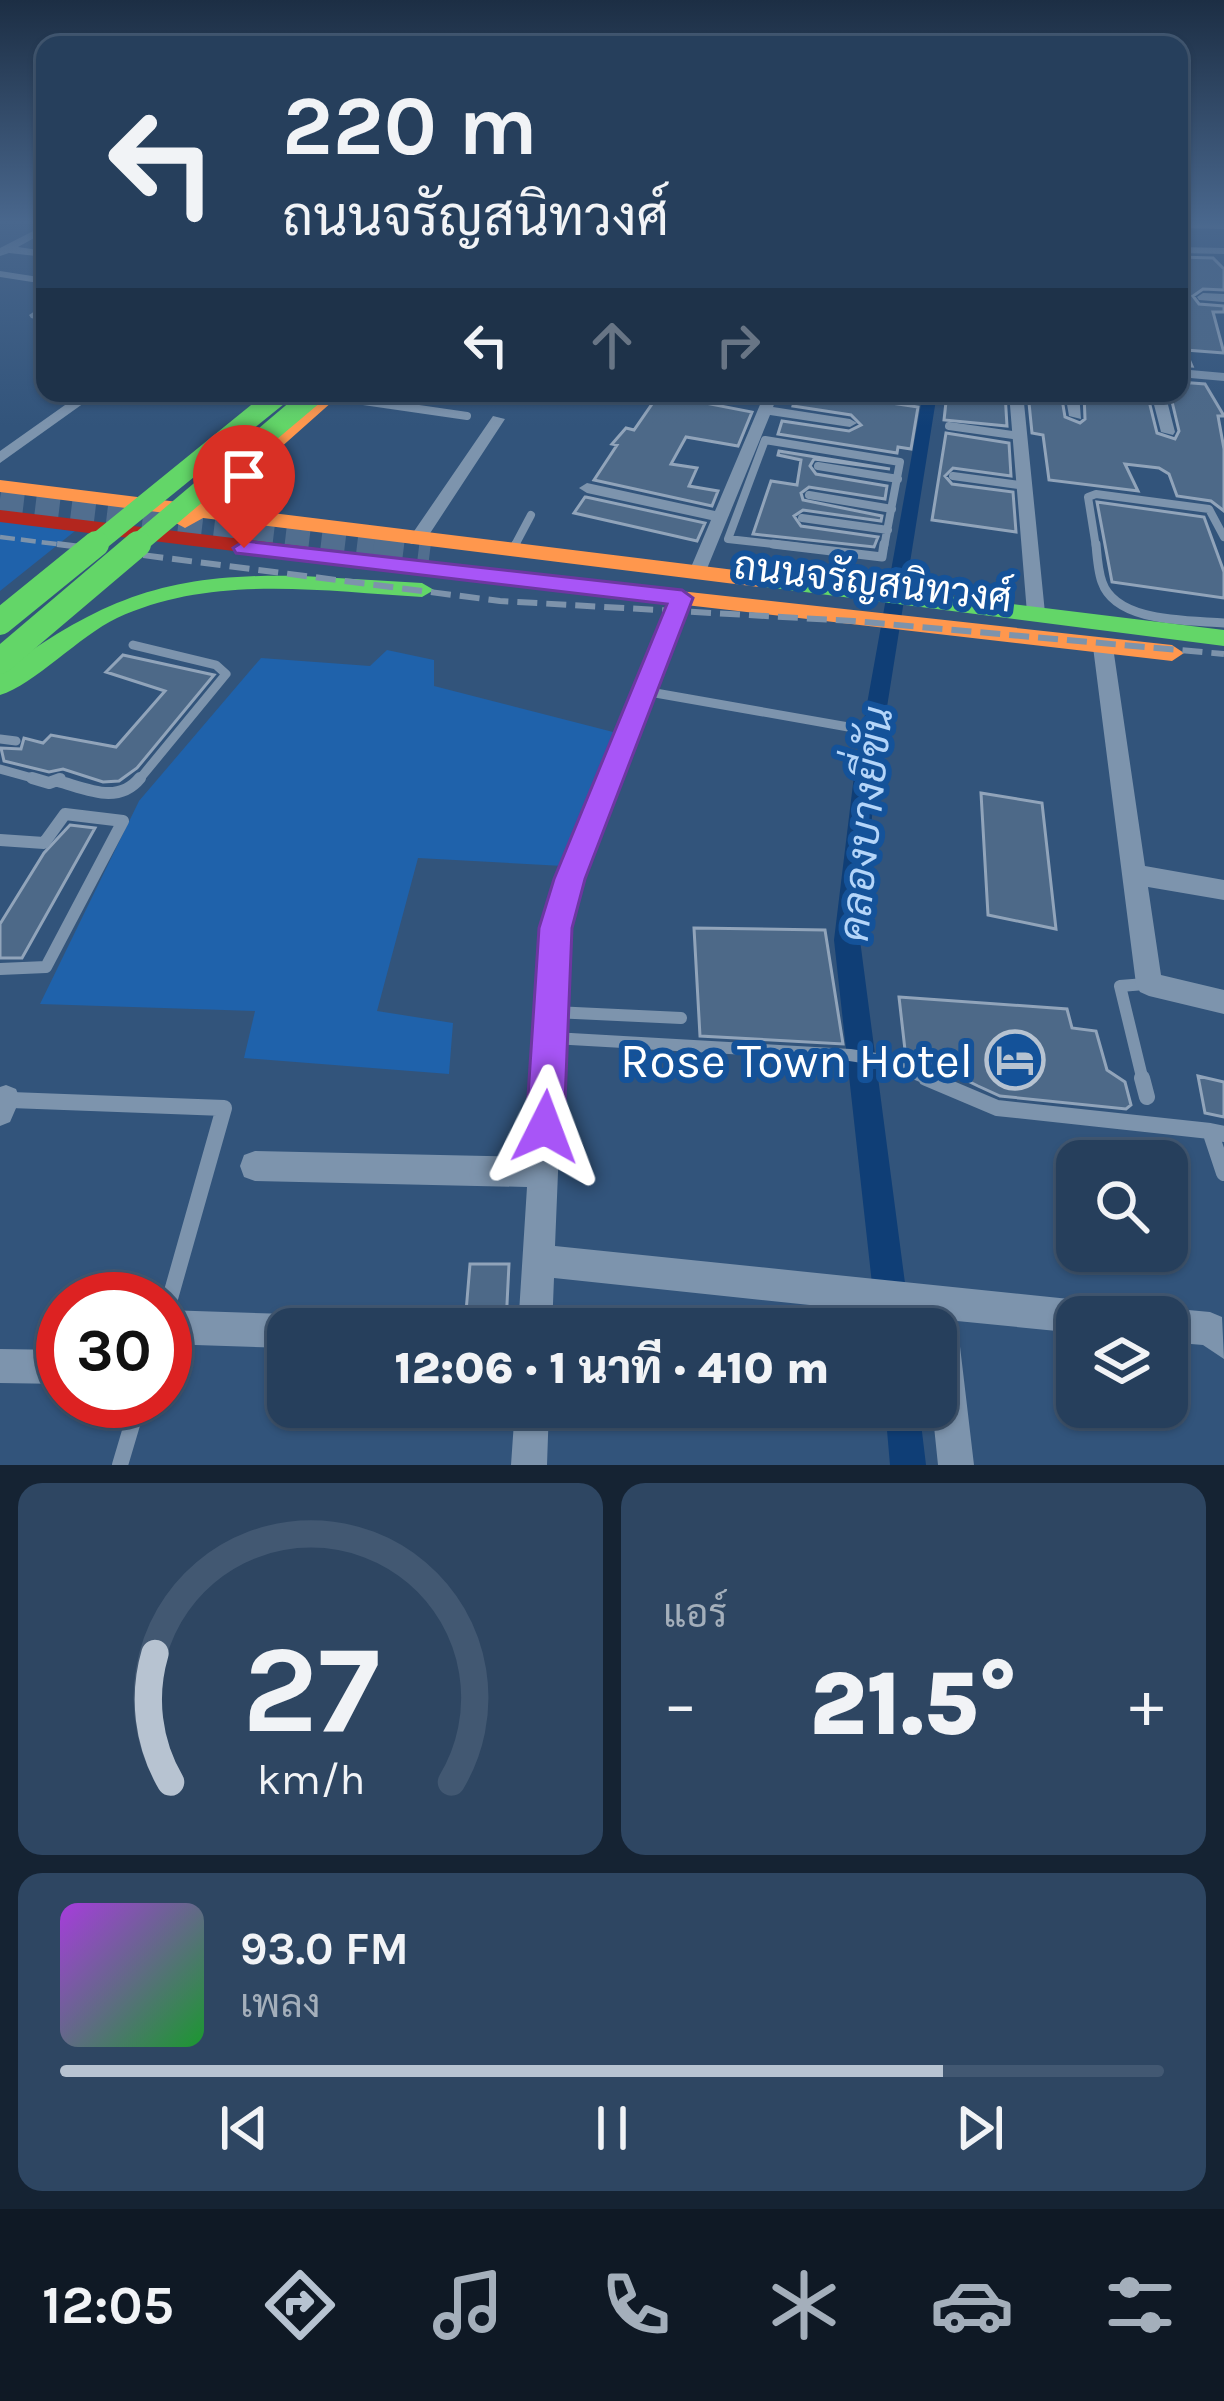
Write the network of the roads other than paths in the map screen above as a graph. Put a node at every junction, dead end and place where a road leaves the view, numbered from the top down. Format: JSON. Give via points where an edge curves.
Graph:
{"nodes":[{"id":1,"x":1203,"y":297,"type":"dead end"},
{"id":2,"x":1224,"y":298,"type":"edge"},
{"id":3,"x":1188,"y":374,"type":"edge"},
{"id":4,"x":1224,"y":376,"type":"edge"},
{"id":5,"x":78,"y":402,"type":"edge"},
{"id":6,"x":255,"y":402,"type":"edge"},
{"id":7,"x":275,"y":402,"type":"edge"},
{"id":8,"x":312,"y":402,"type":"edge"},
{"id":9,"x":315,"y":402,"type":"edge"},
{"id":10,"x":375,"y":402,"type":"edge"},
{"id":11,"x":769,"y":402,"type":"edge"},
{"id":12,"x":1017,"y":402,"type":"edge"},
{"id":13,"x":1074,"y":402,"type":"edge"},
{"id":14,"x":1160,"y":402,"type":"edge"},
{"id":15,"x":467,"y":416,"type":"dead end"},
{"id":16,"x":1076,"y":416,"type":"dead end"},
{"id":17,"x":498,"y":419,"type":"dead end"},
{"id":18,"x":232,"y":421,"type":"junction"},
{"id":19,"x":850,"y":423,"type":"dead end"},
{"id":20,"x":949,"y":427,"type":"dead end"},
{"id":21,"x":289,"y":431,"type":"junction"},
{"id":22,"x":1168,"y":432,"type":"dead end"},
{"id":23,"x":1020,"y":436,"type":"junction"},
{"id":24,"x":0,"y":458,"type":"edge"},
{"id":25,"x":178,"y":465,"type":"junction"},
{"id":26,"x":818,"y":466,"type":"dead end"},
{"id":27,"x":953,"y":476,"type":"dead end"},
{"id":28,"x":236,"y":477,"type":"junction"},
{"id":29,"x":898,"y":479,"type":"junction"},
{"id":30,"x":0,"y":486,"type":"edge"},
{"id":31,"x":1026,"y":486,"type":"junction"},
{"id":32,"x":586,"y":488,"type":"dead end"},
{"id":33,"x":809,"y":495,"type":"dead end"},
{"id":34,"x":129,"y":503,"type":"junction"},
{"id":35,"x":892,"y":509,"type":"junction"},
{"id":36,"x":195,"y":513,"type":"junction"},
{"id":37,"x":531,"y":515,"type":"dead end"},
{"id":38,"x":0,"y":516,"type":"edge"},
{"id":39,"x":722,"y":517,"type":"junction"},
{"id":40,"x":802,"y":518,"type":"dead end"},
{"id":41,"x":97,"y":529,"type":"junction"},
{"id":42,"x":888,"y":530,"type":"junction"},
{"id":43,"x":1224,"y":537,"type":"edge"},
{"id":44,"x":165,"y":538,"type":"junction"},
{"id":45,"x":512,"y":550,"type":"junction"},
{"id":46,"x":428,"y":551,"type":"junction"},
{"id":47,"x":839,"y":554,"type":"junction"},
{"id":48,"x":698,"y":572,"type":"junction"},
{"id":49,"x":592,"y":589,"type":"junction"},
{"id":50,"x":835,"y":589,"type":"junction"},
{"id":51,"x":682,"y":598,"type":"junction"},
{"id":52,"x":0,"y":606,"type":"edge"},
{"id":53,"x":891,"y":608,"type":"junction"},
{"id":54,"x":1034,"y":618,"type":"junction"},
{"id":55,"x":0,"y":626,"type":"edge"},
{"id":56,"x":1211,"y":629,"type":"edge"},
{"id":57,"x":133,"y":645,"type":"dead end"},
{"id":58,"x":1103,"y":647,"type":"junction"},
{"id":59,"x":1166,"y":653,"type":"junction"},
{"id":60,"x":8,"y":658,"type":"edge"},
{"id":61,"x":1224,"y":660,"type":"edge"},
{"id":62,"x":0,"y":682,"type":"edge"},
{"id":63,"x":644,"y":691,"type":"junction"},
{"id":64,"x":854,"y":728,"type":"dead end"},
{"id":65,"x":0,"y":739,"type":"edge"},
{"id":66,"x":16,"y":741,"type":"dead end"},
{"id":67,"x":0,"y":769,"type":"edge"},
{"id":68,"x":0,"y":840,"type":"edge"},
{"id":69,"x":1137,"y":875,"type":"junction"},
{"id":70,"x":1224,"y":890,"type":"edge"},
{"id":71,"x":0,"y":968,"type":"edge"},
{"id":72,"x":1150,"y":984,"type":"junction"},
{"id":73,"x":1224,"y":1002,"type":"edge"},
{"id":74,"x":681,"y":1018,"type":"dead end"},
{"id":75,"x":550,"y":1025,"type":"junction"},
{"id":76,"x":1147,"y":1096,"type":"dead end"},
{"id":77,"x":3,"y":1106,"type":"edge"},
{"id":78,"x":1217,"y":1132,"type":"edge"},
{"id":79,"x":255,"y":1166,"type":"dead end"},
{"id":80,"x":543,"y":1172,"type":"junction"},
{"id":81,"x":1224,"y":1173,"type":"edge"},
{"id":82,"x":539,"y":1260,"type":"junction"},
{"id":83,"x":177,"y":1272,"type":"edge"},
{"id":84,"x":923,"y":1302,"type":"junction"},
{"id":85,"x":536,"y":1308,"type":"edge"},
{"id":86,"x":1056,"y":1315,"type":"edge"},
{"id":87,"x":1188,"y":1327,"type":"edge"},
{"id":88,"x":192,"y":1328,"type":"edge"},
{"id":89,"x":267,"y":1330,"type":"edge"},
{"id":90,"x":1223,"y":1340,"type":"edge"},
{"id":91,"x":0,"y":1366,"type":"edge"},
{"id":92,"x":36,"y":1367,"type":"edge"},
{"id":93,"x":132,"y":1428,"type":"edge"},
{"id":94,"x":531,"y":1428,"type":"edge"},
{"id":95,"x":120,"y":1465,"type":"edge"},
{"id":96,"x":529,"y":1465,"type":"edge"},
{"id":97,"x":956,"y":1465,"type":"edge"}],
"edges":[{"from":1,"to":2,"type":"street"},
{"from":3,"to":4,"type":"street"},
{"from":5,"to":24,"type":"street"},
{"from":6,"to":18,"type":"main road"},
{"from":7,"to":55,"type":"main road","bridge":true},
{"from":8,"to":60,"type":"main road","bridge":true},
{"from":9,"to":21,"type":"main road"},
{"from":10,"to":15,"type":"lane"},
{"from":11,"to":19,"type":"street"},
{"from":11,"to":39,"type":"street"},
{"from":12,"to":23,"type":"street"},
{"from":13,"to":16,"type":"street"},
{"from":14,"to":22,"type":"street"},
{"from":17,"to":46,"type":"street"},
{"from":18,"to":21,"type":"main road","via":[[238,437],[252,440]]},
{"from":18,"to":25,"type":"main road"},
{"from":20,"to":23,"type":"lane"},
{"from":21,"to":28,"type":"main road"},
{"from":23,"to":31,"type":"street"},
{"from":25,"to":28,"type":"main road","via":[[181,485]]},
{"from":25,"to":34,"type":"main road"},
{"from":26,"to":29,"type":"lane"},
{"from":27,"to":31,"type":"lane"},
{"from":28,"to":36,"type":"main road"},
{"from":29,"to":35,"type":"lane"},
{"from":29,"to":47,"type":"lane","via":[[898,460],[764,441],[728,539]]},
{"from":30,"to":34,"type":"main road","name":"ถนนจรัญสนิทวงศ์"},
{"from":31,"to":54,"type":"street"},
{"from":32,"to":39,"type":"street"},
{"from":33,"to":35,"type":"lane"},
{"from":34,"to":36,"type":"main road","name":"ถนนจรัญสนิทวงศ์"},
{"from":34,"to":41,"type":"main road"},
{"from":35,"to":42,"type":"lane"},
{"from":36,"to":44,"type":"main road"},
{"from":36,"to":46,"type":"main road","name":"ถนนจรัญสนิทวงศ์"},
{"from":37,"to":45,"type":"lane"},
{"from":38,"to":41,"type":"main road","name":"ถนนจรัญสนิทวงศ์"},
{"from":39,"to":48,"type":"street"},
{"from":40,"to":42,"type":"lane"},
{"from":41,"to":44,"type":"main road","name":"ถนนจรัญสนิทวงศ์"},
{"from":41,"to":52,"type":"main road"},
{"from":42,"to":47,"type":"lane","via":[[881,558]]},
{"from":43,"to":56,"type":"lane","via":[[1209,509],[1088,497],[1108,595],[1133,610]]},
{"from":44,"to":46,"type":"main road","name":"ถนนจรัญสนิทวงศ์"},
{"from":44,"to":60,"type":"main road"},
{"from":45,"to":46,"type":"main road","name":"ถนนจรัญสนิทวงศ์"},
{"from":45,"to":48,"type":"main road","name":"ถนนจรัญสนิทวงศ์"},
{"from":46,"to":49,"type":"main road","name":"ถนนจรัญสนิทวงศ์"},
{"from":46,"to":53,"type":"main road","name":"ถนนจรัญสนิทวงศ์"},
{"from":47,"to":50,"type":"lane"},
{"from":48,"to":50,"type":"main road","name":"ถนนจรัญสนิทวงศ์"},
{"from":49,"to":51,"type":"main road","name":"ถนนจรัญสนิทวงศ์"},
{"from":49,"to":62,"type":"main road","via":[[181,591],[124,605]]},
{"from":50,"to":53,"type":"main road","name":"ถนนจรัญสนิทวงศ์"},
{"from":51,"to":53,"type":"main road","name":"ถนนจรัญสนิทวงศ์"},
{"from":51,"to":63,"type":"street"},
{"from":53,"to":54,"type":"main road","name":"ถนนจรัญสนิทวงศ์"},
{"from":53,"to":58,"type":"main road","name":"ถนนจรัญสนิทวงศ์"},
{"from":54,"to":56,"type":"main road","name":"ถนนจรัญสนิทวงศ์"},
{"from":54,"to":59,"type":"main road","name":"ถนนจรัญสนิทวงศ์"},
{"from":55,"to":60,"type":"main road","via":[[26,628],[32,640]]},
{"from":57,"to":67,"type":"lane","via":[[226,674],[130,791],[111,794]]},
{"from":58,"to":59,"type":"main road","name":"ถนนจรัญสนิทวงศ์"},
{"from":58,"to":69,"type":"street"},
{"from":59,"to":61,"type":"main road","name":"ถนนจรัญสนิทวงศ์"},
{"from":60,"to":62,"type":"main road"},
{"from":63,"to":64,"type":"lane"},
{"from":63,"to":75,"type":"street","via":[[555,928]]},
{"from":65,"to":66,"type":"lane"},
{"from":68,"to":71,"type":"lane","via":[[44,843],[65,814],[123,821],[46,967]]},
{"from":69,"to":70,"type":"street"},
{"from":69,"to":72,"type":"street"},
{"from":72,"to":73,"type":"street"},
{"from":72,"to":76,"type":"lane","via":[[1120,986]]},
{"from":74,"to":75,"type":"lane"},
{"from":75,"to":78,"type":"lane","via":[[882,1060],[997,1108]]},
{"from":75,"to":80,"type":"street"},
{"from":77,"to":83,"type":"lane","via":[[224,1108]]},
{"from":78,"to":81,"type":"lane"},
{"from":79,"to":80,"type":"street"},
{"from":80,"to":82,"type":"street"},
{"from":82,"to":84,"type":"street"},
{"from":82,"to":85,"type":"street"},
{"from":84,"to":86,"type":"street"},
{"from":84,"to":97,"type":"street"},
{"from":87,"to":90,"type":"street"},
{"from":88,"to":89,"type":"street"},
{"from":91,"to":92,"type":"street"},
{"from":93,"to":95,"type":"lane"},
{"from":94,"to":96,"type":"street"}]}
